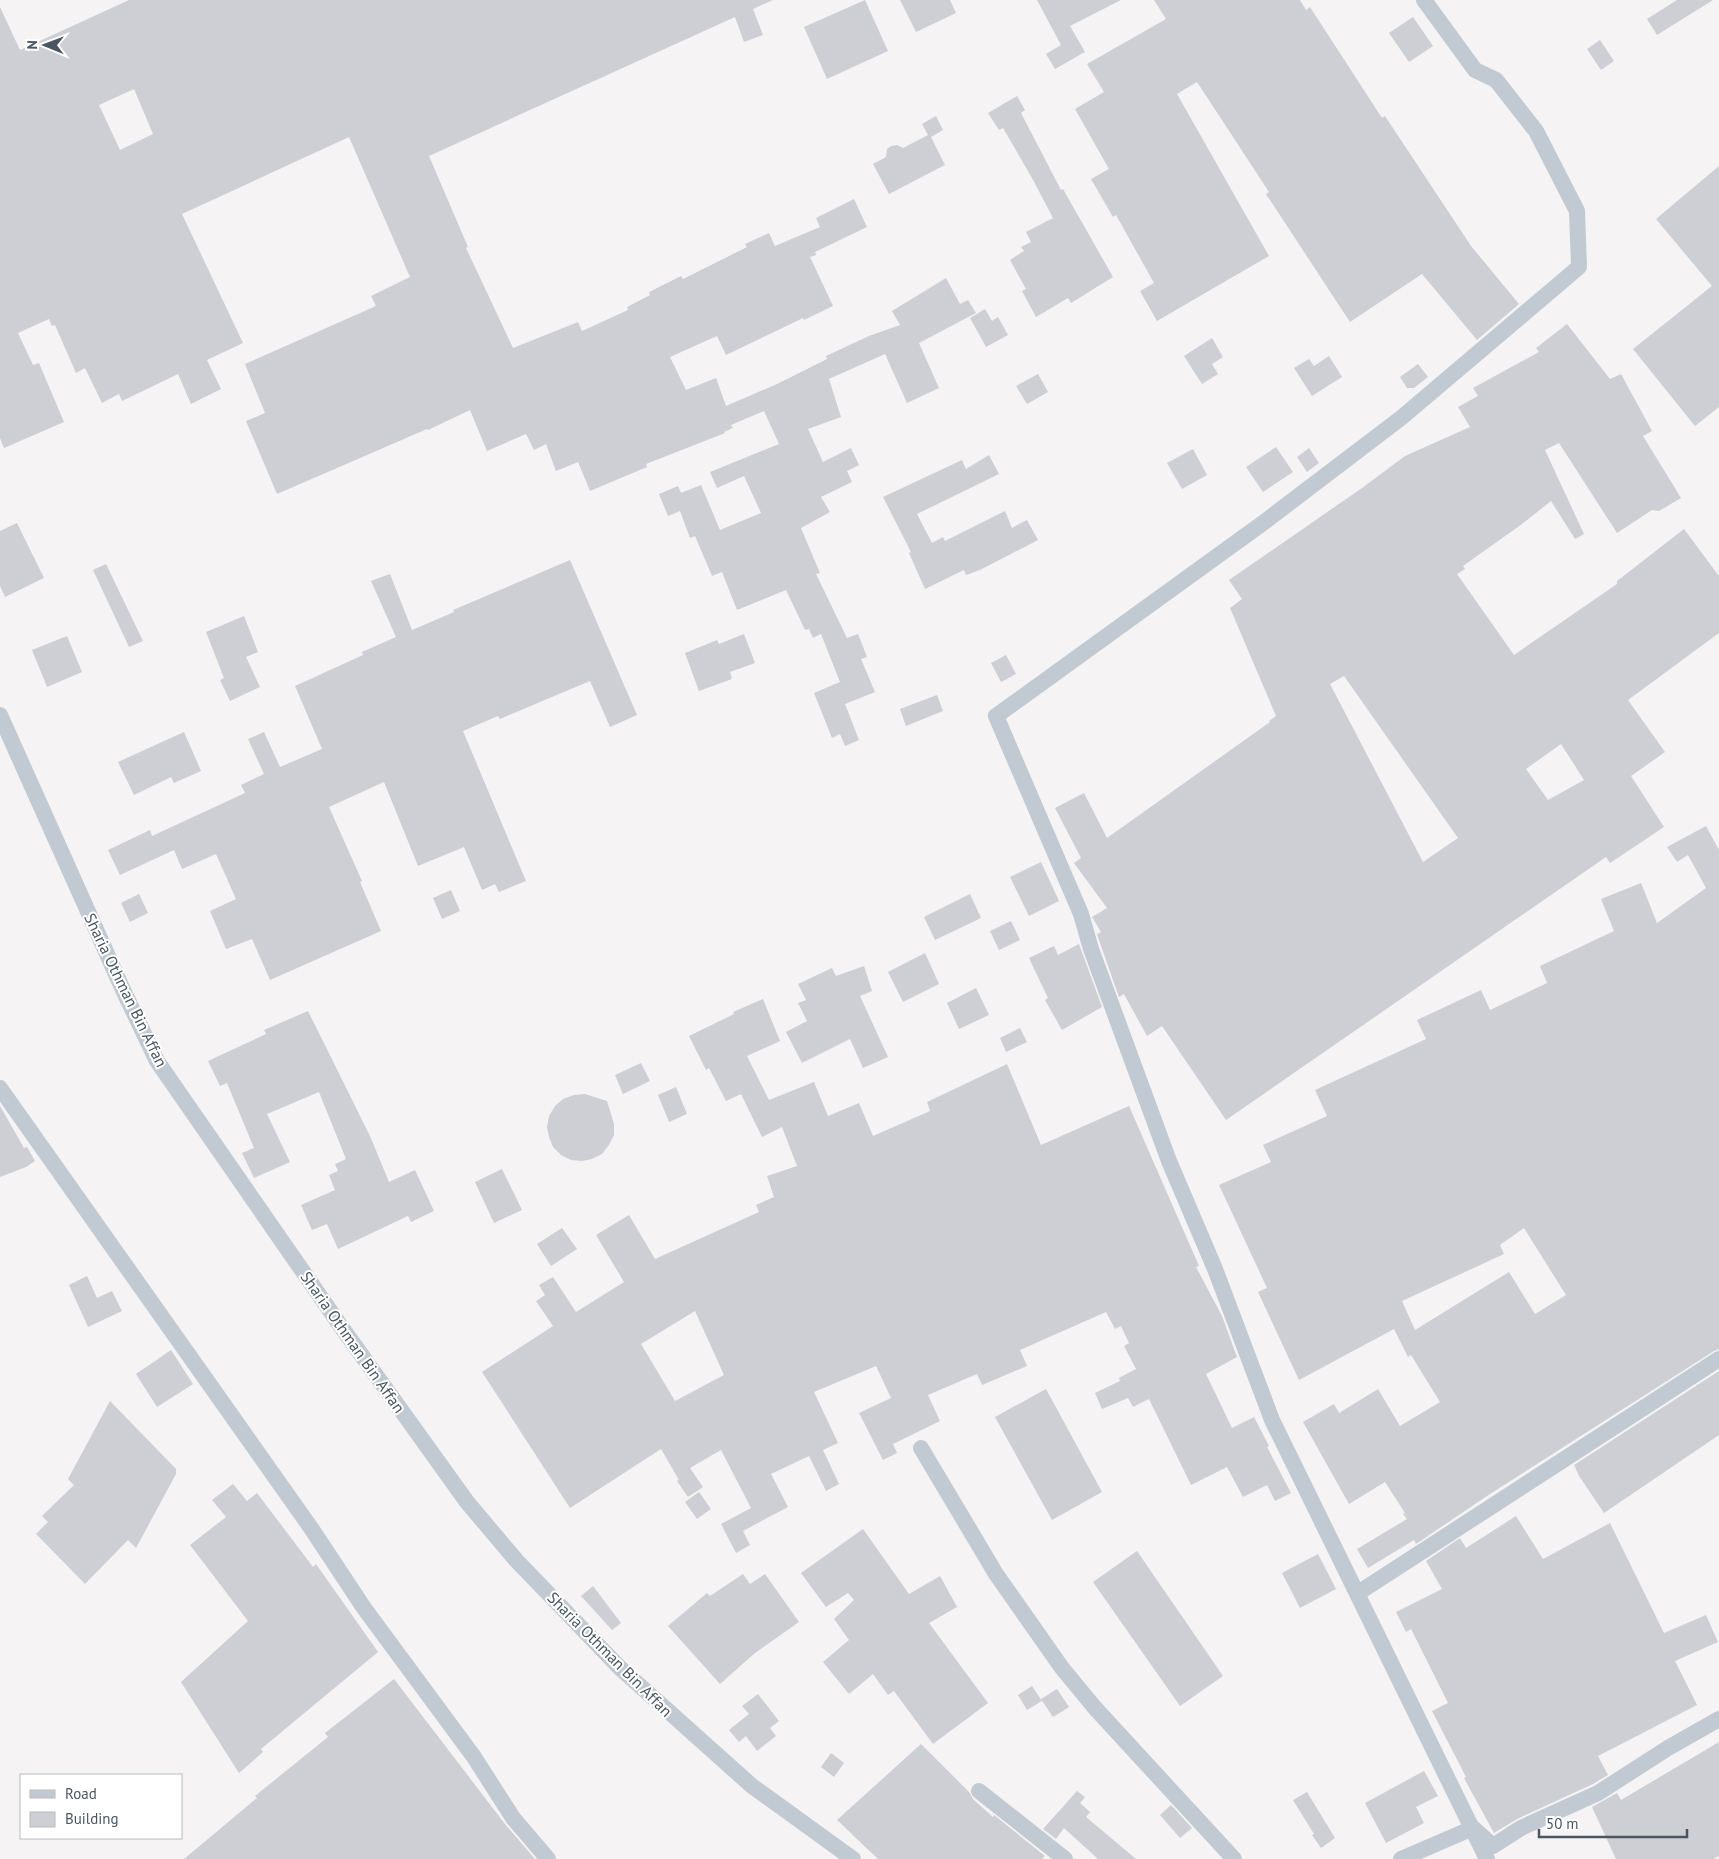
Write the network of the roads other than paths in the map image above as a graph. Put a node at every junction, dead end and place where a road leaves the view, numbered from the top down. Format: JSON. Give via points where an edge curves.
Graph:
{"nodes":[{"id":1,"x":1424,"y":0,"type":"edge"},
{"id":2,"x":0,"y":715,"type":"edge"},
{"id":3,"x":0,"y":1088,"type":"edge"},
{"id":4,"x":1719,"y":1359,"type":"edge"},
{"id":5,"x":921,"y":1448,"type":"dead end"},
{"id":6,"x":1358,"y":1593,"type":"junction"},
{"id":7,"x":1719,"y":1719,"type":"edge"},
{"id":8,"x":980,"y":1791,"type":"dead end"},
{"id":9,"x":1473,"y":1828,"type":"junction"},
{"id":10,"x":548,"y":1859,"type":"edge"},
{"id":11,"x":853,"y":1859,"type":"edge"},
{"id":12,"x":1065,"y":1859,"type":"edge"},
{"id":13,"x":1234,"y":1859,"type":"edge"},
{"id":14,"x":1401,"y":1859,"type":"edge"},
{"id":15,"x":1487,"y":1859,"type":"edge"}],
"edges":[{"from":1,"to":6,"type":"street","via":[[1475,70],[1496,80],[1536,131],[1577,211],[1579,267],[1401,418],[1255,529],[996,716],[1081,914],[1169,1161],[1215,1269],[1272,1420]]},
{"from":2,"to":11,"type":"street","name":"Sharia Othman Bin Affan","via":[[157,1061],[467,1502],[516,1560],[626,1674],[752,1786]]},
{"from":3,"to":10,"type":"street","via":[[364,1608],[474,1757],[513,1818]]},
{"from":4,"to":6,"type":"street"},
{"from":5,"to":13,"type":"street","via":[[996,1574],[1062,1668]]},
{"from":6,"to":9,"type":"street"},
{"from":7,"to":9,"type":"street","via":[[1598,1793],[1521,1828],[1493,1846]]},
{"from":8,"to":12,"type":"street"},
{"from":9,"to":14,"type":"street"},
{"from":9,"to":15,"type":"street"}]}
